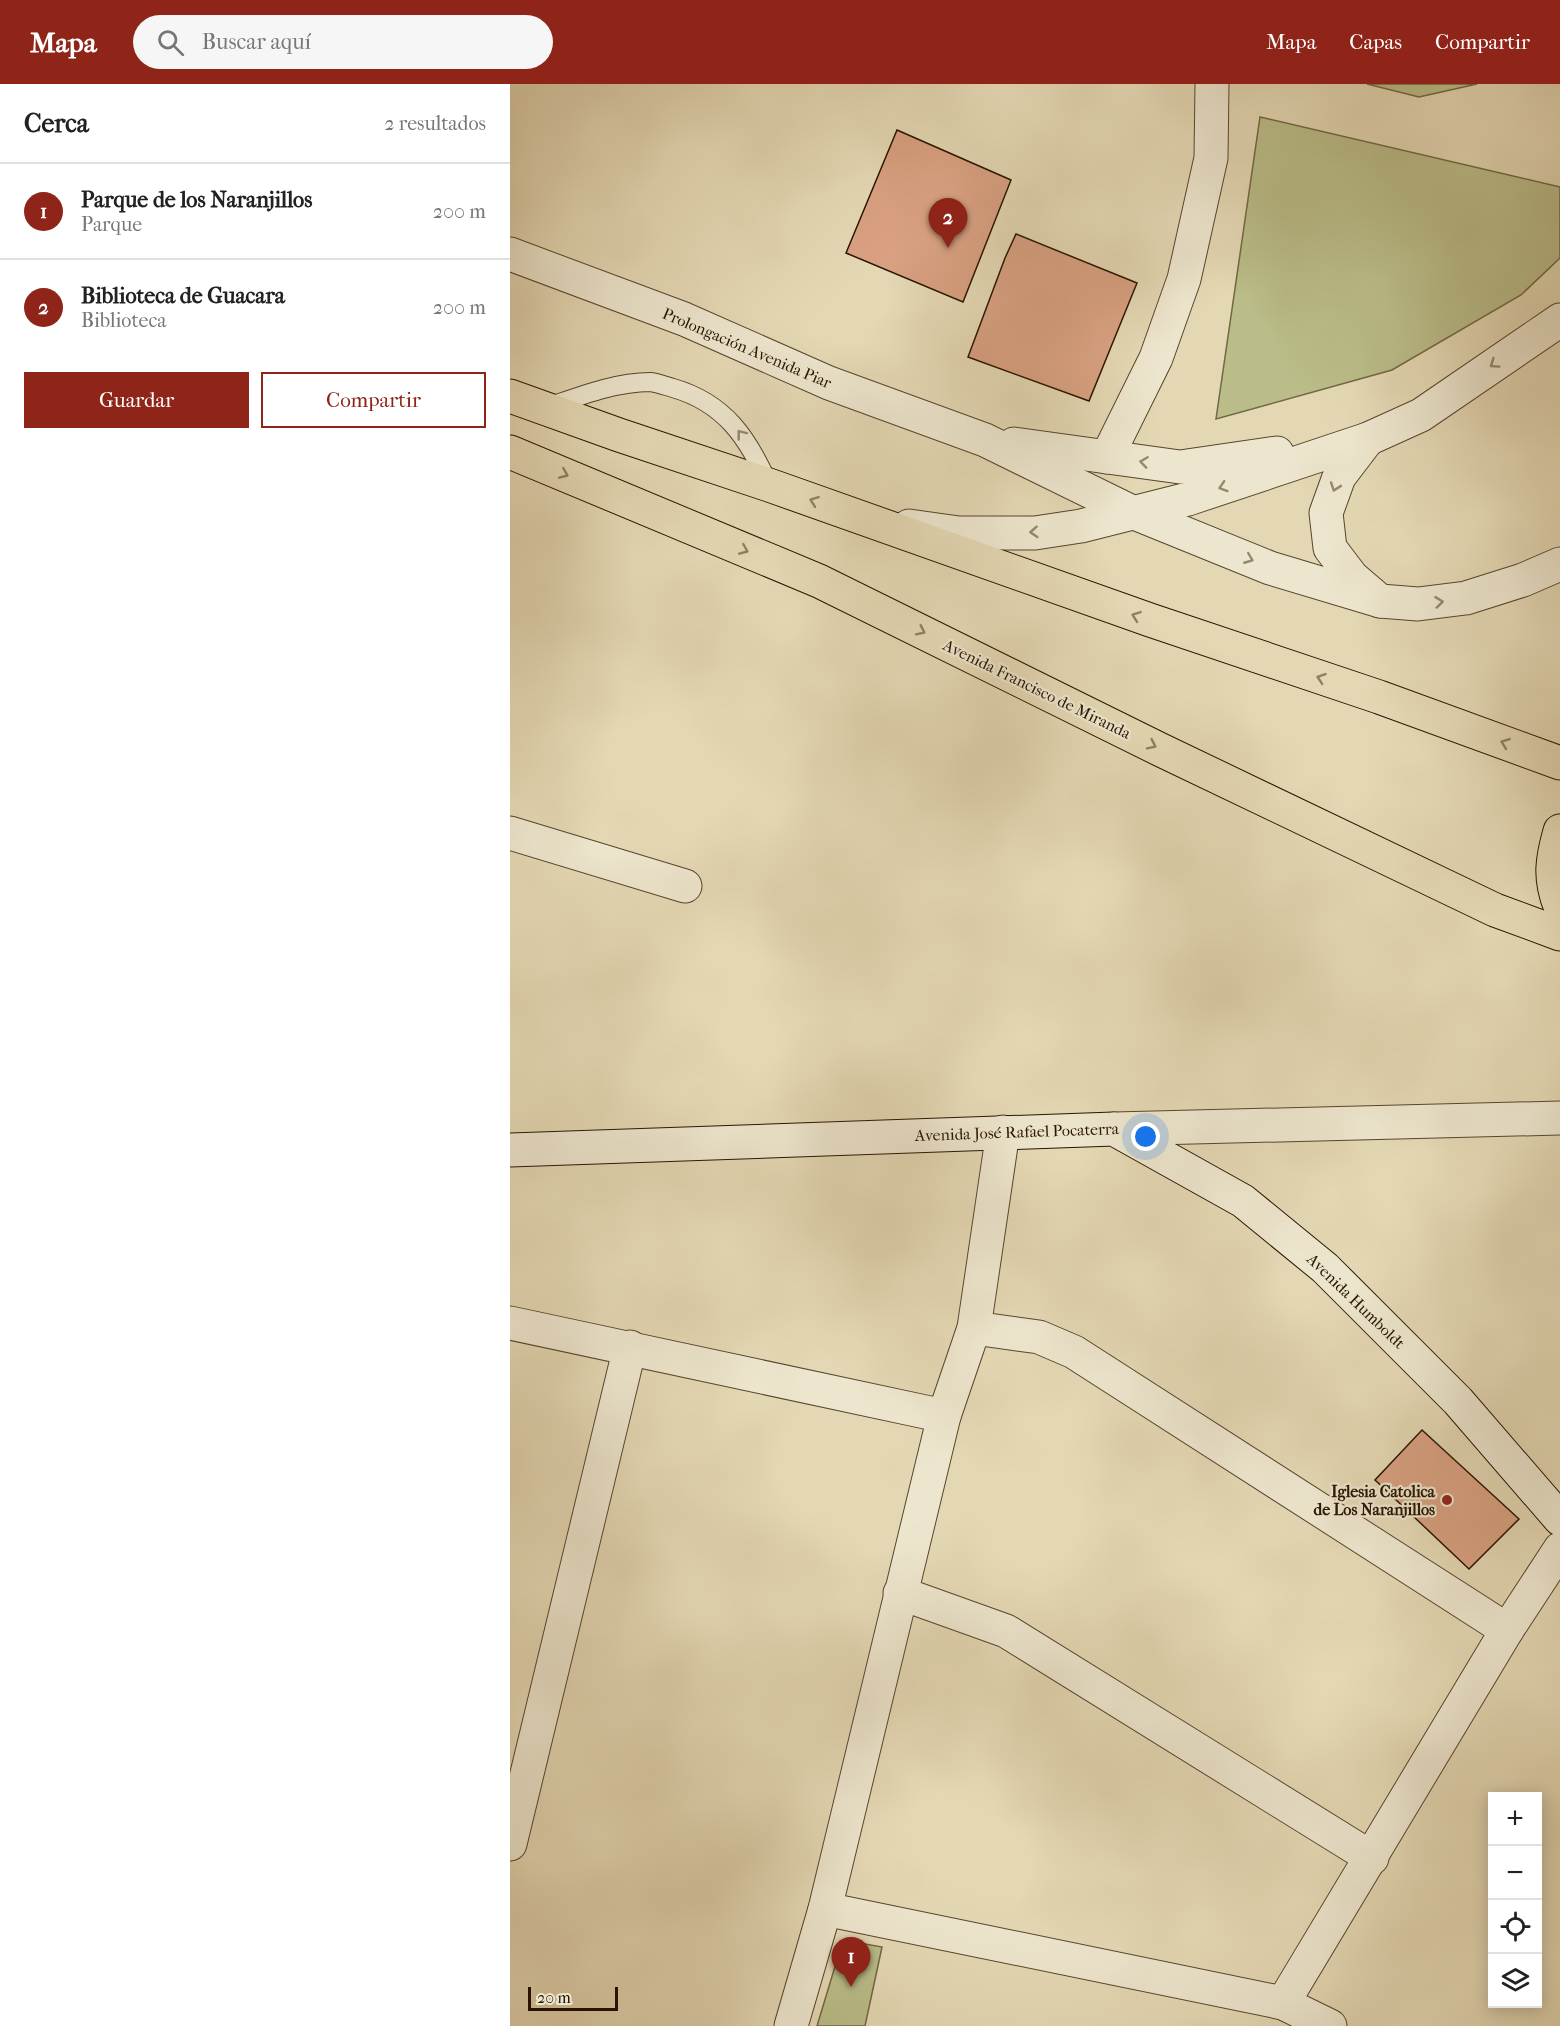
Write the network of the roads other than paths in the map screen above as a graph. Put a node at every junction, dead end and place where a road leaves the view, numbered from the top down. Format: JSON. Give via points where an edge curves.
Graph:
{"nodes":[{"id":1,"x":1212,"y":84,"type":"edge"},
{"id":2,"x":510,"y":254,"type":"edge"},
{"id":3,"x":1560,"y":320,"type":"edge"},
{"id":4,"x":1545,"y":334,"type":"edge"},
{"id":5,"x":510,"y":396,"type":"edge"},
{"id":6,"x":543,"y":408,"type":"junction"},
{"id":7,"x":985,"y":440,"type":"junction"},
{"id":8,"x":1368,"y":440,"type":"junction"},
{"id":9,"x":510,"y":452,"type":"edge"},
{"id":10,"x":1107,"y":457,"type":"junction"},
{"id":11,"x":769,"y":485,"type":"junction"},
{"id":12,"x":844,"y":512,"type":"junction"},
{"id":13,"x":1132,"y":512,"type":"junction"},
{"id":14,"x":1560,"y":564,"type":"edge"},
{"id":15,"x":1380,"y":601,"type":"junction"},
{"id":16,"x":1560,"y":763,"type":"edge"},
{"id":17,"x":1560,"y":831,"type":"edge"},
{"id":18,"x":510,"y":833,"type":"edge"},
{"id":19,"x":685,"y":886,"type":"dead end"},
{"id":20,"x":1560,"y":906,"type":"edge"},
{"id":21,"x":1560,"y":934,"type":"edge"},
{"id":22,"x":1560,"y":1118,"type":"edge"},
{"id":23,"x":1114,"y":1129,"type":"junction"},
{"id":24,"x":1003,"y":1132,"type":"junction"},
{"id":25,"x":510,"y":1150,"type":"edge"},
{"id":26,"x":510,"y":1323,"type":"edge"},
{"id":27,"x":974,"y":1328,"type":"junction"},
{"id":28,"x":630,"y":1347,"type":"junction"},
{"id":29,"x":944,"y":1416,"type":"junction"},
{"id":30,"x":1560,"y":1519,"type":"edge"},
{"id":31,"x":1560,"y":1549,"type":"edge"},
{"id":32,"x":900,"y":1593,"type":"junction"},
{"id":33,"x":1507,"y":1630,"type":"junction"},
{"id":34,"x":510,"y":1844,"type":"edge"},
{"id":35,"x":1372,"y":1858,"type":"junction"},
{"id":36,"x":825,"y":1909,"type":"junction"},
{"id":37,"x":1283,"y":2003,"type":"junction"},
{"id":38,"x":791,"y":2026,"type":"edge"},
{"id":39,"x":1330,"y":2026,"type":"edge"}],
"edges":[{"from":1,"to":10,"type":"street","via":[[1212,158],[1184,279],[1156,358]]},
{"from":2,"to":7,"type":"street","name":"Prolongación Avenida Piar","via":[[684,319],[829,383]]},
{"from":3,"to":4,"type":"street"},
{"from":4,"to":8,"type":"street","one_way":true,"via":[[1421,415]]},
{"from":5,"to":6,"type":"main road"},
{"from":6,"to":11,"type":"main road"},
{"from":11,"to":6,"type":"lane","one_way":true,"via":[[756,455],[738,430],[720,411],[686,392],[652,382],[602,389]]},
{"from":7,"to":10,"type":"street"},
{"from":7,"to":13,"type":"street"},
{"from":8,"to":10,"type":"street","one_way":true,"via":[[1180,467]]},
{"from":8,"to":13,"type":"street","one_way":true,"via":[[1188,499]]},
{"from":8,"to":15,"type":"street","one_way":true,"via":[[1339,477],[1326,513],[1330,548],[1352,577]]},
{"from":9,"to":21,"type":"main road","name":"Avenida Francisco de Miranda","one_way":true,"via":[[819,581],[1495,910]]},
{"from":12,"to":11,"type":"main road","one_way":true},
{"from":13,"to":12,"type":"street","one_way":true,"via":[[1035,533],[921,529]]},
{"from":16,"to":12,"type":"main road","one_way":true},
{"from":13,"to":15,"type":"street","one_way":true,"via":[[1270,568]]},
{"from":15,"to":14,"type":"street","one_way":true,"via":[[1418,604],[1466,598]]},
{"from":17,"to":20,"type":"main road","via":[[1552,861],[1554,892]]},
{"from":18,"to":19,"type":"street"},
{"from":22,"to":23,"type":"street","name":"Avenida José Rafael Pocaterra"},
{"from":23,"to":24,"type":"street","name":"Avenida José Rafael Pocaterra"},
{"from":23,"to":30,"type":"street","name":"Avenida Humboldt","via":[[1243,1201],[1325,1268],[1458,1401]]},
{"from":24,"to":25,"type":"street","name":"Avenida José Rafael Pocaterra"},
{"from":24,"to":27,"type":"street"},
{"from":26,"to":28,"type":"street"},
{"from":27,"to":29,"type":"street"},
{"from":27,"to":33,"type":"street","via":[[1039,1337],[1074,1352]]},
{"from":28,"to":29,"type":"street"},
{"from":28,"to":34,"type":"street"},
{"from":29,"to":32,"type":"street"},
{"from":31,"to":33,"type":"street"},
{"from":32,"to":35,"type":"street","via":[[1006,1631]]},
{"from":32,"to":36,"type":"street"},
{"from":33,"to":35,"type":"street"},
{"from":35,"to":37,"type":"street"},
{"from":36,"to":37,"type":"street"},
{"from":36,"to":38,"type":"street"},
{"from":37,"to":39,"type":"street"}]}
